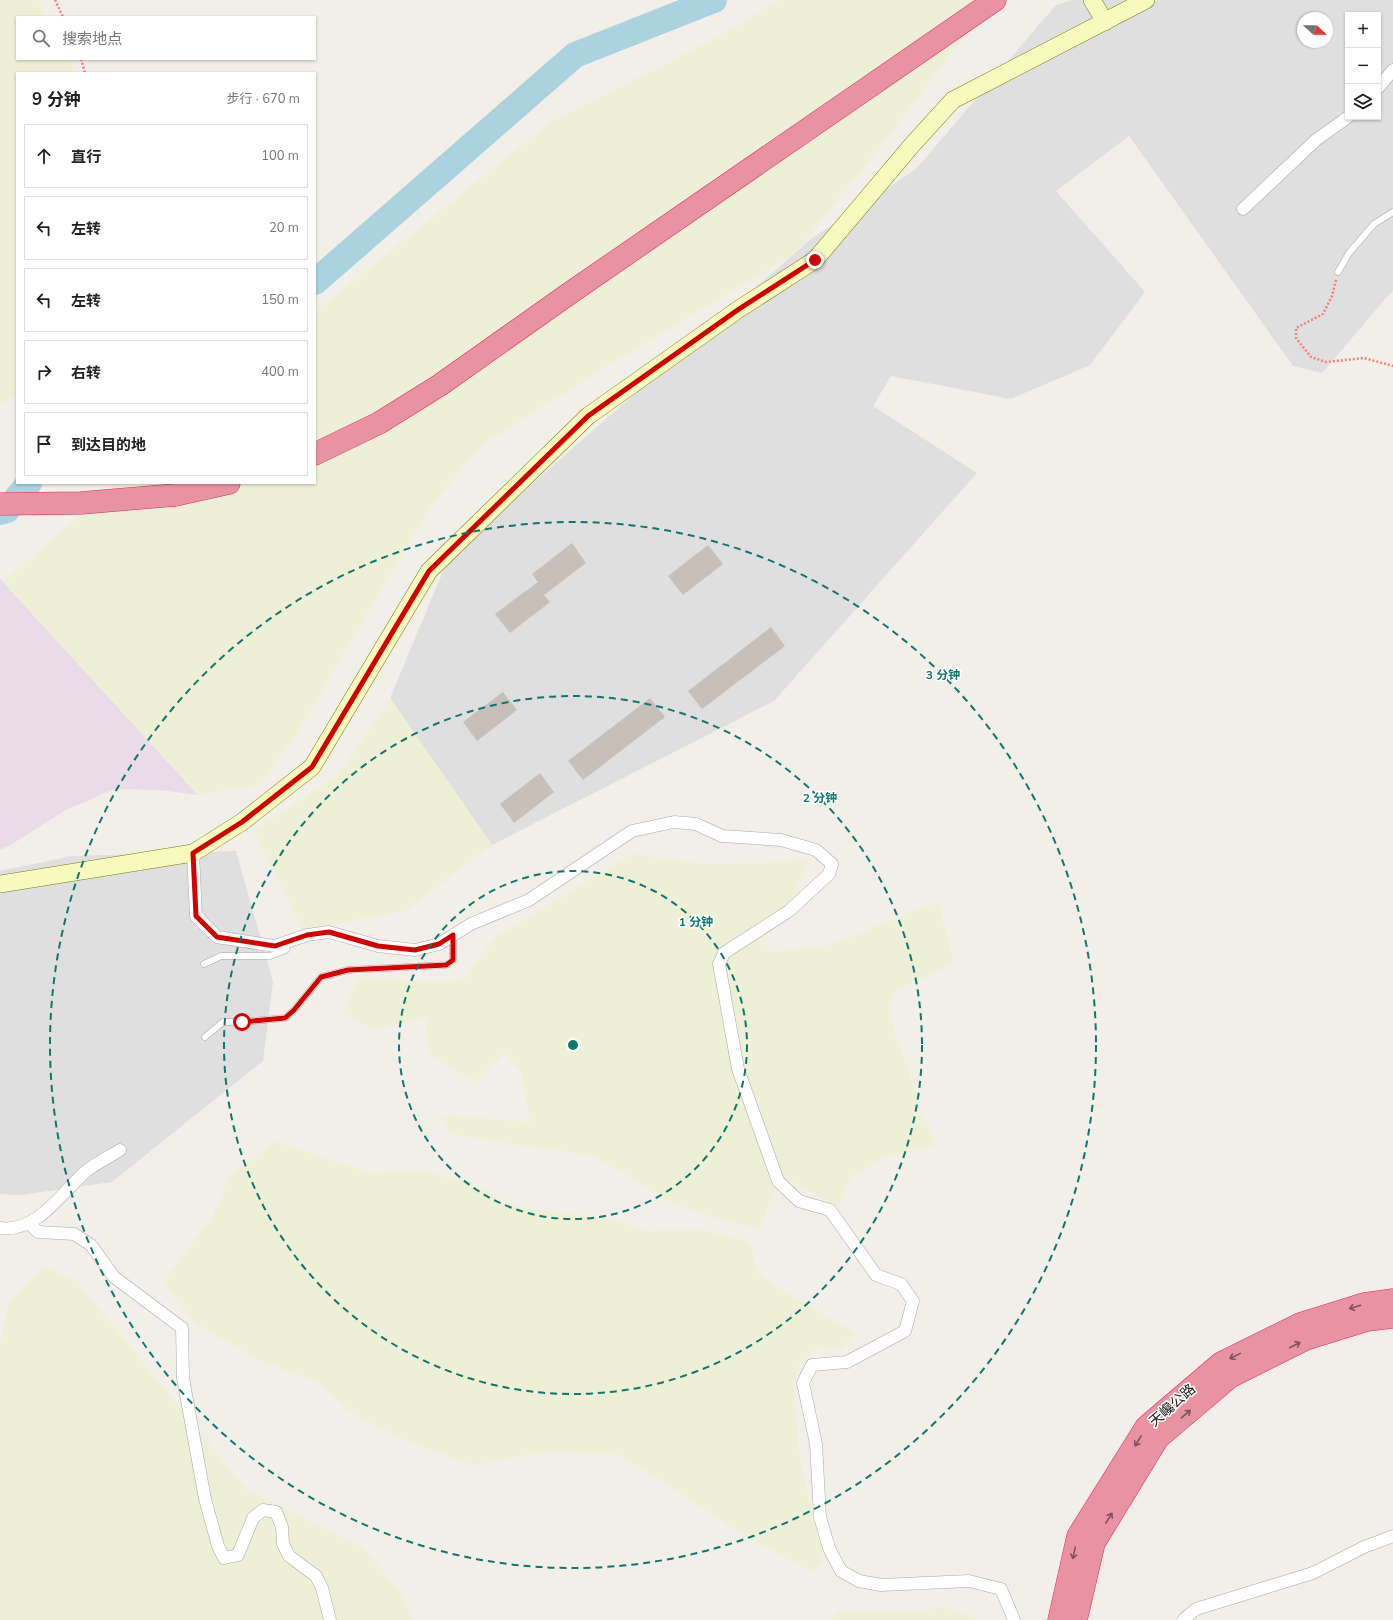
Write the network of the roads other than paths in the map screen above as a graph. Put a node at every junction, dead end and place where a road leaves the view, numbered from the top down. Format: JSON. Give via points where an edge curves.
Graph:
{"nodes":[{"id":1,"x":972,"y":0,"type":"edge"},
{"id":2,"x":995,"y":0,"type":"edge"},
{"id":3,"x":1092,"y":0,"type":"edge"},
{"id":4,"x":1146,"y":0,"type":"edge"},
{"id":5,"x":1105,"y":22,"type":"junction"},
{"id":6,"x":1393,"y":70,"type":"edge"},
{"id":7,"x":1381,"y":84,"type":"edge"},
{"id":8,"x":1345,"y":119,"type":"edge"},
{"id":9,"x":1243,"y":209,"type":"dead end"},
{"id":10,"x":1393,"y":212,"type":"edge"},
{"id":11,"x":1338,"y":272,"type":"road end"},
{"id":12,"x":316,"y":440,"type":"edge"},
{"id":13,"x":316,"y":454,"type":"edge"},
{"id":14,"x":219,"y":484,"type":"edge"},
{"id":15,"x":171,"y":489,"type":"edge"},
{"id":16,"x":0,"y":491,"type":"edge"},
{"id":17,"x":0,"y":504,"type":"edge"},
{"id":18,"x":193,"y":853,"type":"junction"},
{"id":19,"x":0,"y":884,"type":"edge"},
{"id":20,"x":453,"y":935,"type":"junction"},
{"id":21,"x":286,"y":942,"type":"junction"},
{"id":22,"x":204,"y":964,"type":"dead end"},
{"id":23,"x":205,"y":1037,"type":"dead end"},
{"id":24,"x":120,"y":1150,"type":"dead end"},
{"id":25,"x":29,"y":1223,"type":"junction"},
{"id":26,"x":0,"y":1228,"type":"edge"},
{"id":27,"x":1393,"y":1300,"type":"edge"},
{"id":28,"x":1393,"y":1316,"type":"edge"},
{"id":29,"x":1393,"y":1536,"type":"edge"},
{"id":30,"x":330,"y":1620,"type":"edge"},
{"id":31,"x":1014,"y":1620,"type":"edge"},
{"id":32,"x":1059,"y":1620,"type":"edge"},
{"id":33,"x":1076,"y":1620,"type":"edge"},
{"id":34,"x":1183,"y":1620,"type":"edge"}],
"edges":[{"from":1,"to":12,"type":"highway","via":[[421,382],[372,412]]},
{"from":2,"to":13,"type":"highway","via":[[440,385],[379,423]]},
{"from":3,"to":5,"type":"street"},
{"from":4,"to":5,"type":"street"},
{"from":5,"to":18,"type":"street","via":[[953,100],[815,260],[739,309],[588,416],[429,571],[312,767],[242,822]]},
{"from":6,"to":7,"type":"street"},
{"from":8,"to":9,"type":"street","via":[[1316,140]]},
{"from":10,"to":11,"type":"lane","via":[[1374,224],[1349,253]]},
{"from":14,"to":15,"type":"highway"},
{"from":15,"to":16,"type":"highway"},
{"from":15,"to":17,"type":"highway","bridge":true,"via":[[81,503]]},
{"from":18,"to":19,"type":"street"},
{"from":18,"to":21,"type":"street","via":[[196,916],[217,937],[275,946]]},
{"from":20,"to":21,"type":"street","via":[[439,944],[415,950],[378,946],[329,932],[307,935]]},
{"from":20,"to":23,"type":"lane","via":[[453,960],[446,965],[348,970],[321,977],[285,1018],[223,1022]]},
{"from":20,"to":31,"type":"street","via":[[471,924],[529,900],[632,831],[674,822],[696,824],[722,836],[781,840],[816,850],[832,864],[828,874],[789,911],[724,953],[719,964],[738,1069],[778,1181],[799,1201],[830,1210],[876,1275],[901,1284],[913,1301],[905,1331],[847,1362],[812,1365],[803,1383],[816,1444],[820,1517],[829,1548],[841,1571],[859,1581],[881,1585],[969,1581],[1001,1589]]},
{"from":21,"to":22,"type":"lane","via":[[286,950],[270,956],[221,956]]},
{"from":24,"to":25,"type":"street","via":[[85,1172],[47,1211]]},
{"from":25,"to":26,"type":"street","via":[[9,1229]]},
{"from":25,"to":30,"type":"street","via":[[38,1232],[74,1234],[91,1245],[114,1277],[182,1328],[183,1378],[205,1499],[218,1546],[224,1558],[238,1555],[253,1518],[263,1510],[276,1512],[288,1556],[316,1576],[322,1588]]},
{"from":27,"to":32,"type":"highway","name":"天巉公路","one_way":true,"via":[[1364,1304],[1300,1324],[1221,1363],[1146,1427],[1078,1536]]},
{"from":33,"to":28,"type":"highway","name":"天巉公路","one_way":true,"via":[[1094,1543],[1158,1438],[1230,1377],[1306,1339],[1367,1320]]},
{"from":29,"to":34,"type":"street","via":[[1313,1573],[1196,1610]]}]}
